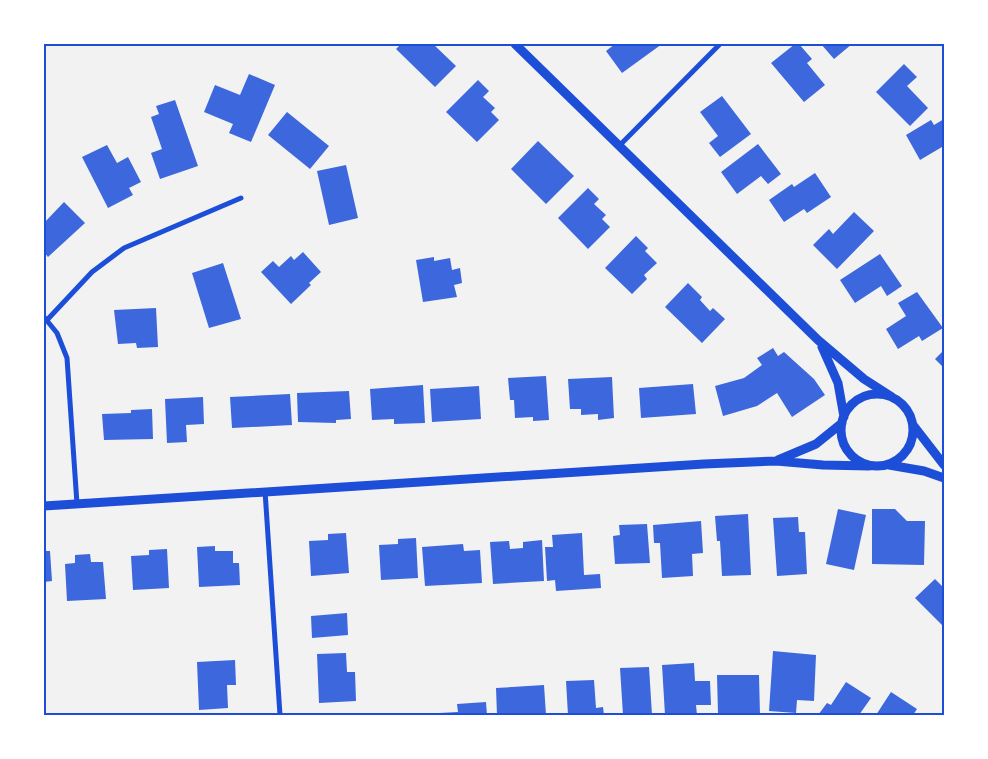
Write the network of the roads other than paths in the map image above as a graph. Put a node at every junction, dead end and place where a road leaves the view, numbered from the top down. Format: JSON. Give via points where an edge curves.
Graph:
{"nodes":[{"id":1,"x":515,"y":44,"type":"edge"},
{"id":2,"x":720,"y":44,"type":"edge"},
{"id":3,"x":619,"y":146,"type":"junction"},
{"id":4,"x":241,"y":198,"type":"dead end"},
{"id":5,"x":46,"y":319,"type":"edge"},
{"id":6,"x":818,"y":340,"type":"junction"},
{"id":7,"x":892,"y":397,"type":"junction"},
{"id":8,"x":843,"y":420,"type":"junction"},
{"id":9,"x":913,"y":425,"type":"junction"},
{"id":10,"x":776,"y":461,"type":"junction"},
{"id":11,"x":889,"y":465,"type":"junction"},
{"id":12,"x":944,"y":465,"type":"edge"},
{"id":13,"x":869,"y":466,"type":"junction"},
{"id":14,"x":944,"y":478,"type":"edge"},
{"id":15,"x":265,"y":491,"type":"junction"},
{"id":16,"x":77,"y":504,"type":"junction"},
{"id":17,"x":44,"y":506,"type":"edge"},
{"id":18,"x":280,"y":715,"type":"edge"}],
"edges":[{"from":1,"to":3,"type":"street"},
{"from":2,"to":3,"type":"street"},
{"from":3,"to":6,"type":"street"},
{"from":4,"to":5,"type":"street","via":[[124,248],[92,272]]},
{"from":5,"to":16,"type":"street","via":[[63,345],[67,358]]},
{"from":6,"to":7,"type":"street","via":[[864,379]]},
{"from":6,"to":8,"type":"street","via":[[838,383]]},
{"from":7,"to":8,"type":"street","via":[[877,394],[861,397],[849,407]]},
{"from":7,"to":9,"type":"street","via":[[904,406]]},
{"from":8,"to":10,"type":"street","via":[[816,444]]},
{"from":8,"to":13,"type":"street","via":[[845,446],[855,459]]},
{"from":9,"to":11,"type":"street","via":[[909,446]]},
{"from":9,"to":12,"type":"street"},
{"from":10,"to":13,"type":"street"},
{"from":10,"to":15,"type":"street"},
{"from":11,"to":13,"type":"street"},
{"from":11,"to":14,"type":"street","via":[[924,470]]},
{"from":15,"to":16,"type":"street"},
{"from":15,"to":18,"type":"street"},
{"from":16,"to":17,"type":"street"}]}
